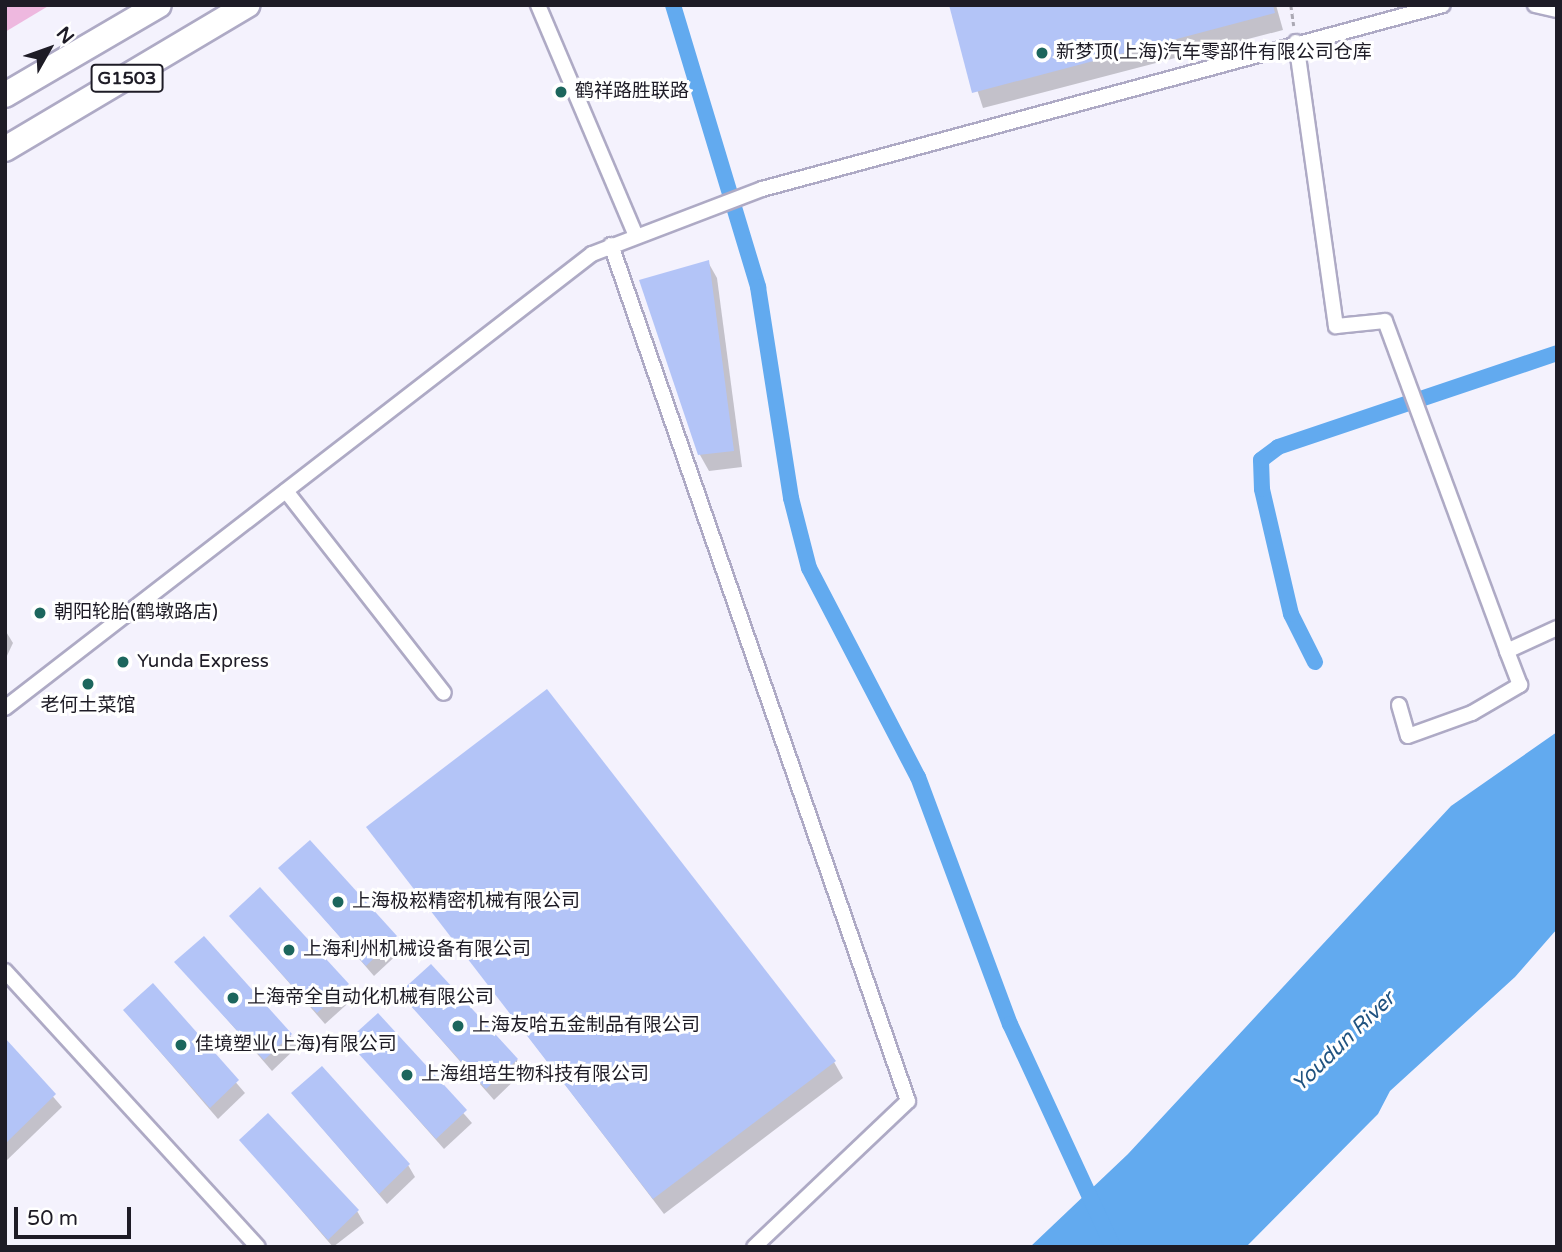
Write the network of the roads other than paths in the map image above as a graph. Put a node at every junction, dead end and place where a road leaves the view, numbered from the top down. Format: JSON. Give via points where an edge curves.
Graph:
{"nodes":[{"id":1,"x":159,"y":5,"type":"edge"},
{"id":2,"x":248,"y":5,"type":"edge"},
{"id":3,"x":538,"y":5,"type":"edge"},
{"id":4,"x":1443,"y":5,"type":"edge"},
{"id":5,"x":1535,"y":5,"type":"edge"},
{"id":6,"x":1557,"y":10,"type":"edge"},
{"id":7,"x":1296,"y":42,"type":"junction"},
{"id":8,"x":5,"y":95,"type":"edge"},
{"id":9,"x":5,"y":149,"type":"edge"},
{"id":10,"x":635,"y":233,"type":"junction"},
{"id":11,"x":611,"y":245,"type":"junction"},
{"id":12,"x":286,"y":491,"type":"junction"},
{"id":13,"x":1557,"y":628,"type":"edge"},
{"id":14,"x":1507,"y":651,"type":"junction"},
{"id":15,"x":444,"y":693,"type":"dead end"},
{"id":16,"x":1399,"y":705,"type":"dead end"},
{"id":17,"x":5,"y":708,"type":"edge"},
{"id":18,"x":5,"y":971,"type":"edge"},
{"id":19,"x":258,"y":1247,"type":"edge"},
{"id":20,"x":754,"y":1247,"type":"edge"}],
"edges":[{"from":1,"to":8,"type":"highway","number":"G1503"},
{"from":2,"to":9,"type":"highway","number":"G1503"},
{"from":3,"to":10,"type":"street"},
{"from":4,"to":7,"type":"street"},
{"from":5,"to":6,"type":"street"},
{"from":7,"to":10,"type":"street","via":[[762,189]]},
{"from":7,"to":14,"type":"street","via":[[1336,327],[1385,321]]},
{"from":10,"to":11,"type":"street"},
{"from":11,"to":12,"type":"street"},
{"from":11,"to":20,"type":"street","via":[[908,1101]]},
{"from":12,"to":15,"type":"street"},
{"from":12,"to":17,"type":"street"},
{"from":13,"to":14,"type":"street"},
{"from":14,"to":16,"type":"street","via":[[1520,685],[1472,713],[1408,736]]},
{"from":18,"to":19,"type":"street"}]}
